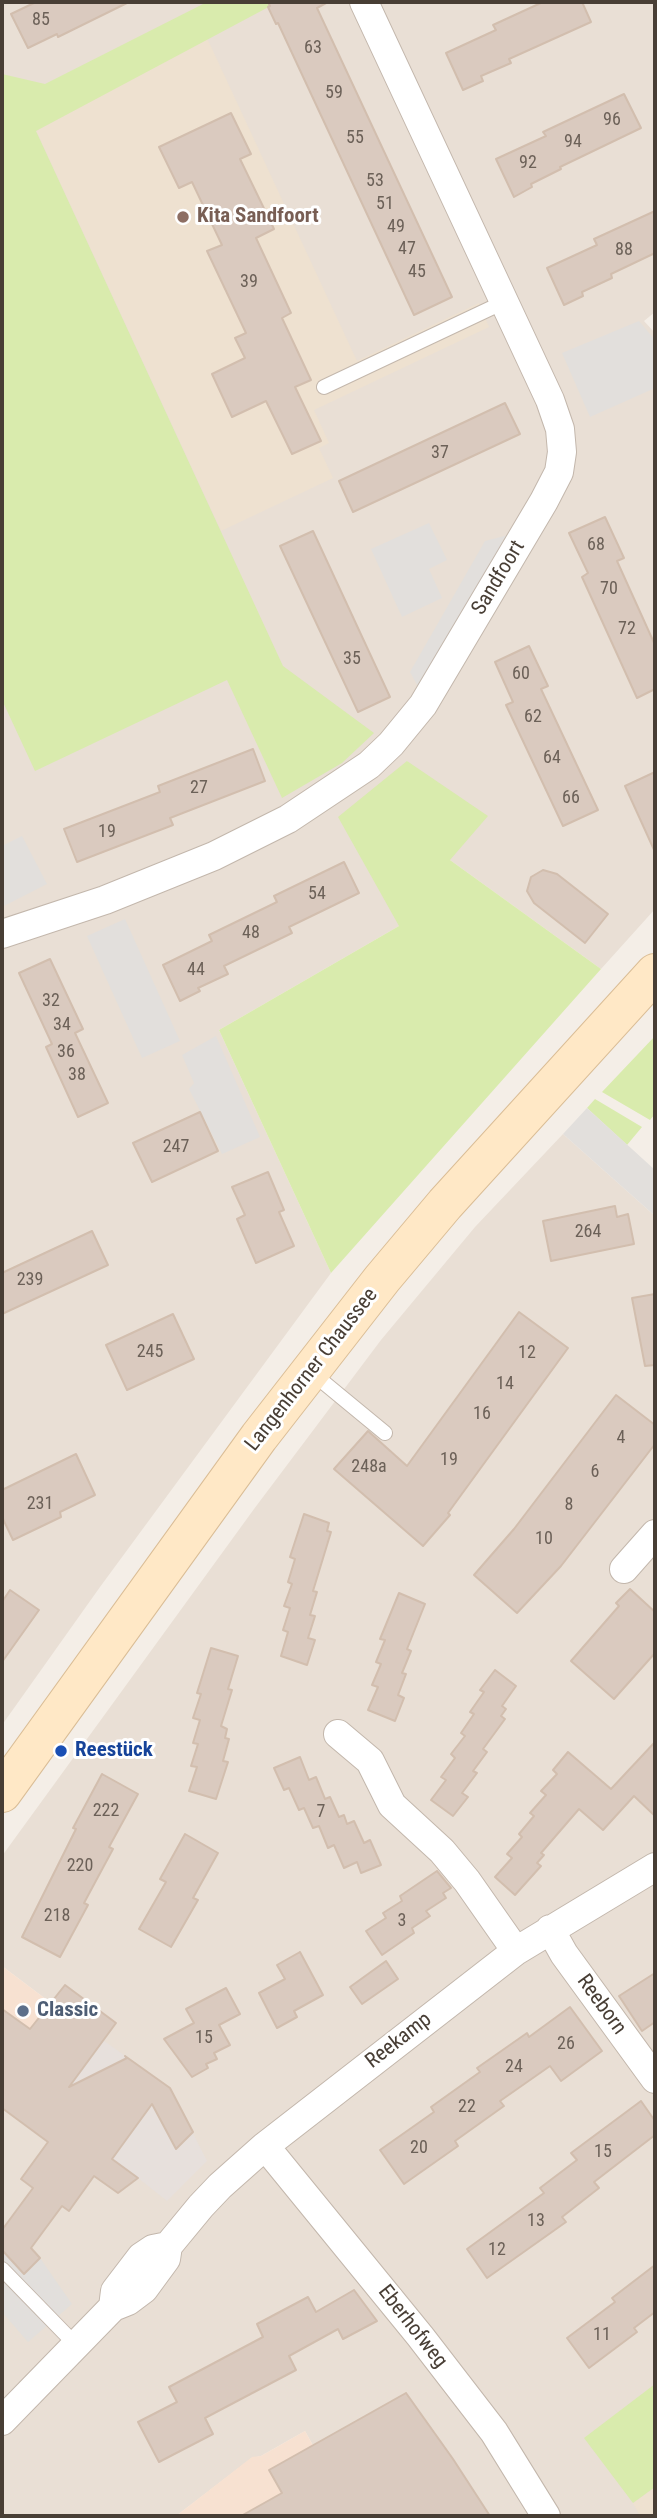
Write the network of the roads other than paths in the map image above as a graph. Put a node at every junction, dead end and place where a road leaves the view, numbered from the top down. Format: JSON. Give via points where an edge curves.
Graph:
{"nodes":[{"id":1,"x":364,"y":2,"type":"edge"},
{"id":2,"x":504,"y":302,"type":"junction"},
{"id":3,"x":324,"y":387,"type":"dead end"},
{"id":4,"x":2,"y":934,"type":"edge"},
{"id":5,"x":655,"y":973,"type":"edge"},
{"id":6,"x":310,"y":1371,"type":"junction"},
{"id":7,"x":385,"y":1433,"type":"dead end"},
{"id":8,"x":655,"y":1534,"type":"edge"},
{"id":9,"x":624,"y":1569,"type":"dead end"},
{"id":10,"x":338,"y":1734,"type":"dead end"},
{"id":11,"x":2,"y":1793,"type":"edge"},
{"id":12,"x":655,"y":1867,"type":"edge"},
{"id":13,"x":550,"y":1929,"type":"junction"},
{"id":14,"x":516,"y":1951,"type":"junction"},
{"id":15,"x":655,"y":2079,"type":"edge"},
{"id":16,"x":265,"y":2146,"type":"junction"},
{"id":17,"x":2,"y":2269,"type":"edge"},
{"id":18,"x":76,"y":2345,"type":"junction"},
{"id":19,"x":2,"y":2421,"type":"edge"},
{"id":20,"x":546,"y":2516,"type":"edge"}],
"edges":[{"from":1,"to":2,"type":"street","name":"Sandfoort"},
{"from":2,"to":3,"type":"lane"},
{"from":2,"to":4,"type":"street","name":"Sandfoort","via":[[560,429],[559,472],[410,723],[369,765],[288,819],[214,856],[105,900]]},
{"from":5,"to":6,"type":"main road","name":"Langenhorner Chaussee","via":[[445,1204]]},
{"from":6,"to":7,"type":"lane"},
{"from":6,"to":11,"type":"main road","name":"Langenhorner Chaussee"},
{"from":8,"to":9,"type":"street"},
{"from":10,"to":14,"type":"street","via":[[370,1761],[392,1805],[442,1851]]},
{"from":12,"to":13,"type":"street","name":"Reekamp"},
{"from":13,"to":14,"type":"street","name":"Reekamp"},
{"from":13,"to":15,"type":"street","name":"Reeborn"},
{"from":14,"to":16,"type":"street","name":"Reekamp"},
{"from":16,"to":18,"type":"street","name":"Reekamp","via":[[220,2186],[168,2246],[141,2256],[115,2291],[113,2307]]},
{"from":16,"to":20,"type":"street","name":"Eberhofweg","via":[[494,2432]]},
{"from":17,"to":18,"type":"lane"},
{"from":18,"to":19,"type":"street","name":"Reekamp"}]}
